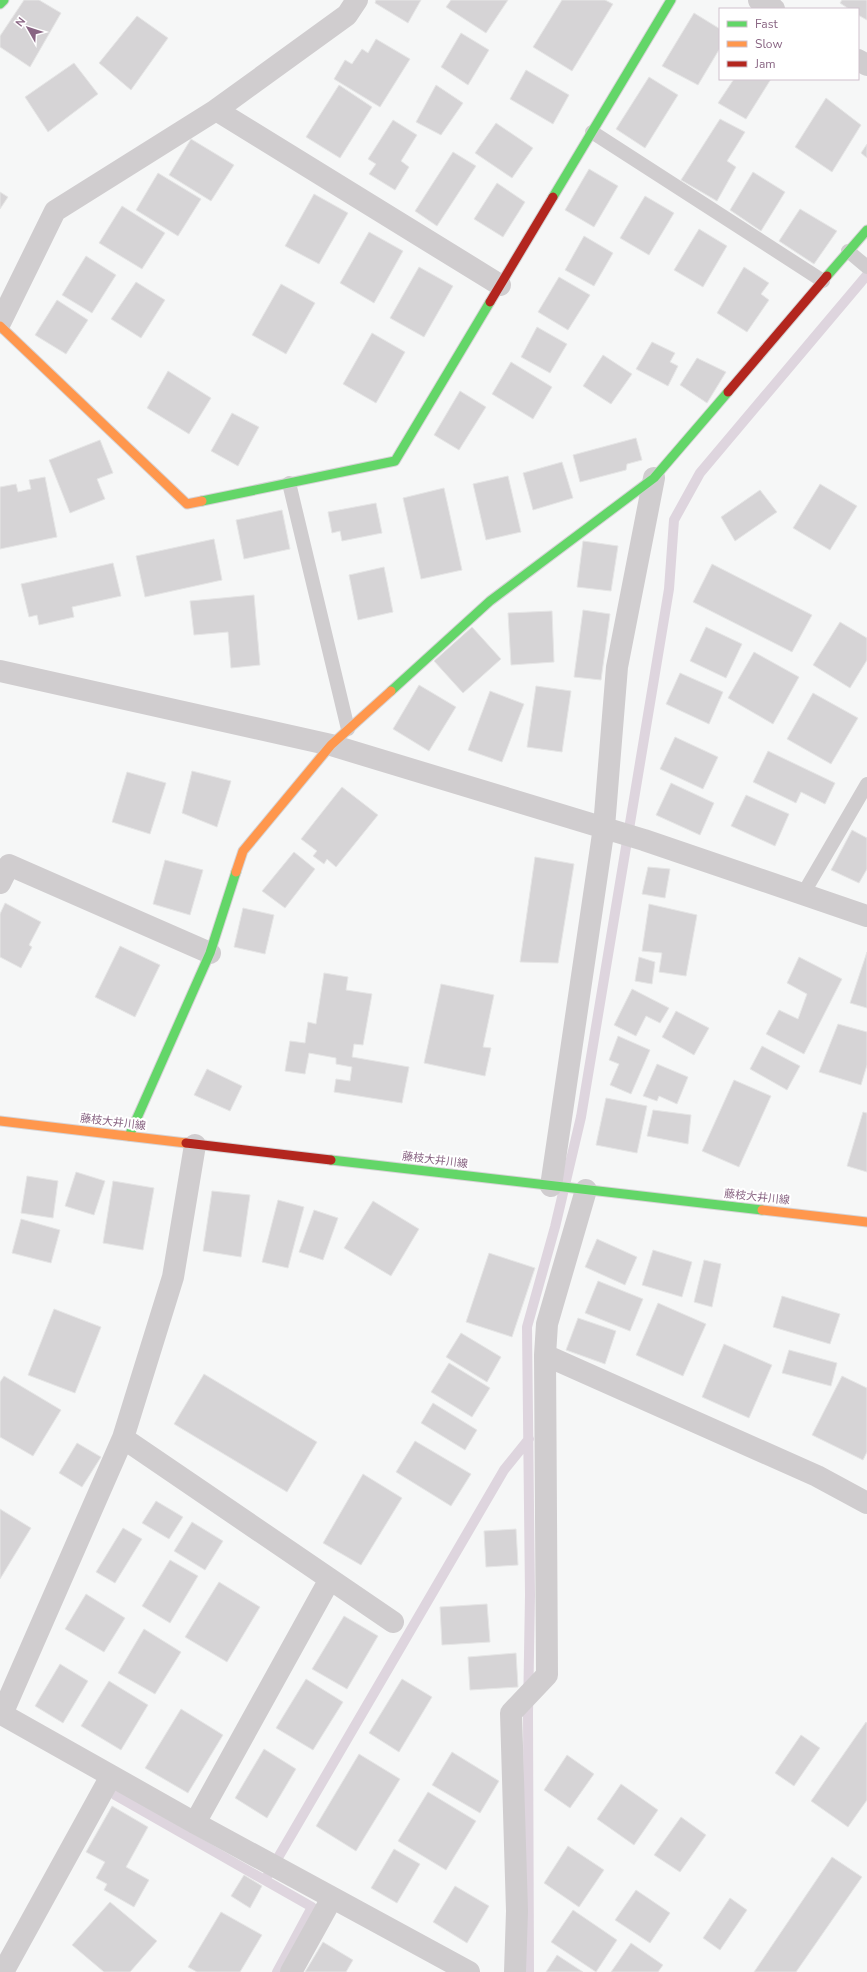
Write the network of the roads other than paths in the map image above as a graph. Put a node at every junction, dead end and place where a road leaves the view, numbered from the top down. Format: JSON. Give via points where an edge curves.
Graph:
{"nodes":[{"id":1,"x":4,"y":0,"type":"edge"},
{"id":2,"x":357,"y":0,"type":"edge"},
{"id":3,"x":672,"y":0,"type":"edge"},
{"id":4,"x":760,"y":0,"type":"edge"},
{"id":5,"x":0,"y":4,"type":"edge"},
{"id":6,"x":772,"y":8,"type":"edge"},
{"id":7,"x":216,"y":110,"type":"junction"},
{"id":8,"x":592,"y":132,"type":"junction"},
{"id":9,"x":867,"y":230,"type":"edge"},
{"id":10,"x":848,"y":251,"type":"junction"},
{"id":11,"x":867,"y":267,"type":"edge"},
{"id":12,"x":823,"y":281,"type":"junction"},
{"id":13,"x":500,"y":285,"type":"junction"},
{"id":14,"x":0,"y":324,"type":"edge"},
{"id":15,"x":654,"y":478,"type":"junction"},
{"id":16,"x":289,"y":483,"type":"junction"},
{"id":17,"x":0,"y":671,"type":"edge"},
{"id":18,"x":348,"y":729,"type":"junction"},
{"id":19,"x":331,"y":745,"type":"junction"},
{"id":20,"x":867,"y":784,"type":"edge"},
{"id":21,"x":604,"y":827,"type":"junction"},
{"id":22,"x":0,"y":883,"type":"edge"},
{"id":23,"x":803,"y":894,"type":"junction"},
{"id":24,"x":867,"y":916,"type":"edge"},
{"id":25,"x":210,"y":953,"type":"junction"},
{"id":26,"x":0,"y":1121,"type":"edge"},
{"id":27,"x":129,"y":1136,"type":"junction"},
{"id":28,"x":195,"y":1145,"type":"junction"},
{"id":29,"x":551,"y":1186,"type":"junction"},
{"id":30,"x":586,"y":1190,"type":"junction"},
{"id":31,"x":867,"y":1222,"type":"edge"},
{"id":32,"x":545,"y":1355,"type":"junction"},
{"id":33,"x":123,"y":1438,"type":"junction"},
{"id":34,"x":867,"y":1503,"type":"edge"},
{"id":35,"x":330,"y":1579,"type":"junction"},
{"id":36,"x":393,"y":1622,"type":"dead end"},
{"id":37,"x":1,"y":1714,"type":"edge"},
{"id":38,"x":111,"y":1776,"type":"junction"},
{"id":39,"x":195,"y":1823,"type":"junction"},
{"id":40,"x":332,"y":1898,"type":"junction"},
{"id":41,"x":3,"y":1972,"type":"edge"},
{"id":42,"x":291,"y":1972,"type":"edge"},
{"id":43,"x":469,"y":1972,"type":"edge"},
{"id":44,"x":515,"y":1972,"type":"edge"}],
"edges":[{"from":1,"to":5,"type":"street"},
{"from":2,"to":7,"type":"street","via":[[348,15]]},
{"from":3,"to":8,"type":"street"},
{"from":4,"to":6,"type":"street"},
{"from":7,"to":13,"type":"street"},
{"from":7,"to":14,"type":"street","via":[[56,211]]},
{"from":8,"to":12,"type":"lane"},
{"from":8,"to":13,"type":"street"},
{"from":9,"to":10,"type":"street"},
{"from":10,"to":11,"type":"lane"},
{"from":10,"to":12,"type":"street"},
{"from":12,"to":15,"type":"street"},
{"from":13,"to":16,"type":"street","via":[[395,461]]},
{"from":14,"to":16,"type":"street","via":[[187,504]]},
{"from":15,"to":18,"type":"street","via":[[490,601]]},
{"from":15,"to":21,"type":"street","via":[[618,666]]},
{"from":16,"to":18,"type":"lane"},
{"from":17,"to":19,"type":"street"},
{"from":18,"to":19,"type":"street"},
{"from":19,"to":21,"type":"street"},
{"from":19,"to":25,"type":"street","via":[[243,851]]},
{"from":20,"to":23,"type":"lane"},
{"from":21,"to":23,"type":"street"},
{"from":21,"to":29,"type":"street"},
{"from":22,"to":25,"type":"street","via":[[9,865]]},
{"from":23,"to":24,"type":"street"},
{"from":25,"to":27,"type":"street"},
{"from":26,"to":27,"type":"street","name":"藤枝大井川線"},
{"from":27,"to":28,"type":"street","name":"藤枝大井川線"},
{"from":28,"to":29,"type":"street","name":"藤枝大井川線"},
{"from":28,"to":33,"type":"street","via":[[174,1277]]},
{"from":29,"to":30,"type":"street","name":"藤枝大井川線"},
{"from":30,"to":31,"type":"street","name":"藤枝大井川線"},
{"from":30,"to":32,"type":"street","via":[[547,1324]]},
{"from":32,"to":34,"type":"street","via":[[817,1476]]},
{"from":32,"to":44,"type":"street","via":[[546,1675],[511,1713],[517,1911]]},
{"from":33,"to":35,"type":"street"},
{"from":33,"to":37,"type":"street"},
{"from":35,"to":36,"type":"street"},
{"from":35,"to":39,"type":"street"},
{"from":37,"to":38,"type":"street"},
{"from":38,"to":39,"type":"street"},
{"from":38,"to":41,"type":"street"},
{"from":39,"to":40,"type":"street"},
{"from":40,"to":42,"type":"street"},
{"from":40,"to":43,"type":"street"}]}
